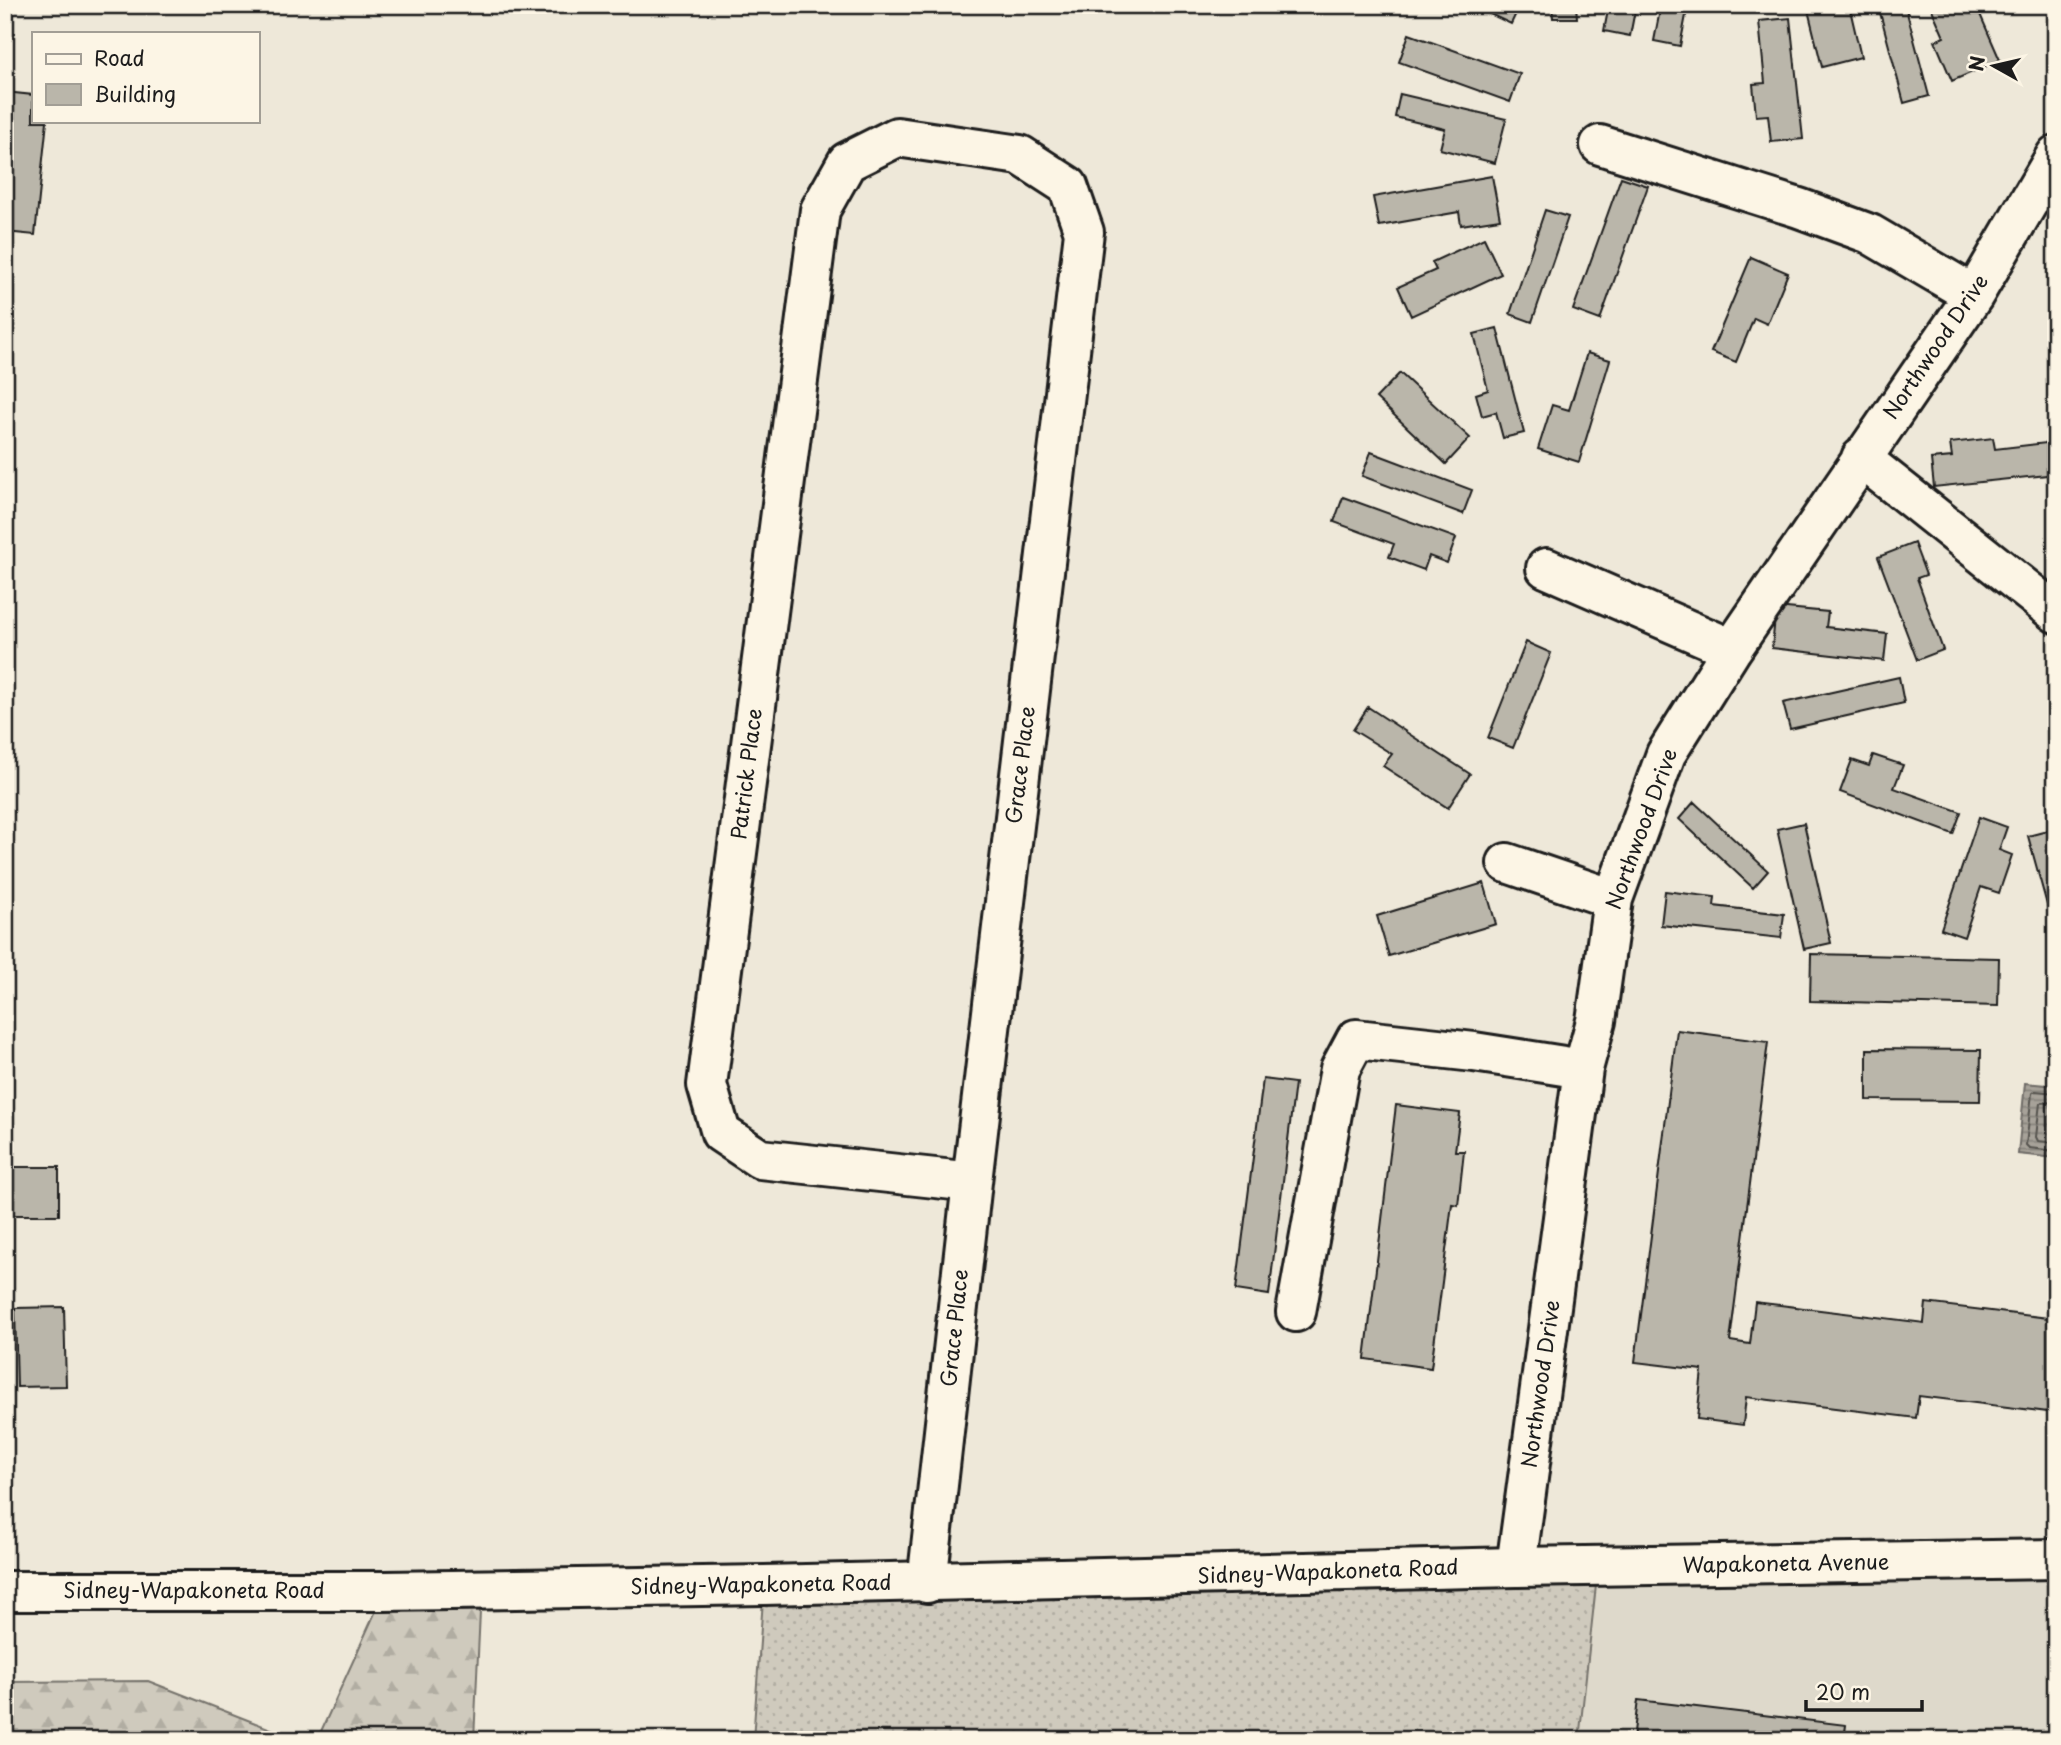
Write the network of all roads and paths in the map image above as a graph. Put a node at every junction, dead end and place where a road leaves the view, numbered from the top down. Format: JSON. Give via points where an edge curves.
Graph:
{"nodes":[{"id":1,"x":1600,"y":145,"type":"dead end"},
{"id":2,"x":2056,"y":155,"type":"edge"},
{"id":3,"x":847,"y":162,"type":"joint"},
{"id":4,"x":1974,"y":295,"type":"junction"},
{"id":5,"x":1861,"y":458,"type":"junction"},
{"id":6,"x":1546,"y":568,"type":"dead end"},
{"id":7,"x":2056,"y":613,"type":"edge"},
{"id":8,"x":1732,"y":649,"type":"junction"},
{"id":9,"x":1507,"y":863,"type":"dead end"},
{"id":10,"x":1613,"y":899,"type":"junction"},
{"id":11,"x":1583,"y":1069,"type":"junction"},
{"id":12,"x":972,"y":1182,"type":"junction"},
{"id":13,"x":1296,"y":1312,"type":"dead end"},
{"id":14,"x":2056,"y":1559,"type":"edge"},
{"id":15,"x":1516,"y":1567,"type":"junction"},
{"id":16,"x":927,"y":1583,"type":"junction"},
{"id":17,"x":5,"y":1591,"type":"edge"}],
"edges":[{"from":1,"to":4,"type":"street","via":[[1870,234]]},
{"from":2,"to":4,"type":"street","name":"Northwood Drive"},
{"from":3,"to":12,"type":"street","name":"Grace Place","via":[[897,137],[1020,155],[1068,186],[1084,232]]},
{"from":3,"to":12,"type":"street","name":"Patrick Place","via":[[820,210],[707,1085],[721,1133],[761,1159]]},
{"from":4,"to":5,"type":"street","name":"Northwood Drive"},
{"from":5,"to":7,"type":"street"},
{"from":5,"to":8,"type":"street","name":"Northwood Drive"},
{"from":6,"to":8,"type":"street"},
{"from":8,"to":10,"type":"street","name":"Northwood Drive","via":[[1665,754]]},
{"from":9,"to":10,"type":"street"},
{"from":10,"to":11,"type":"street","name":"Northwood Drive","via":[[1596,1021]]},
{"from":11,"to":13,"type":"street","via":[[1356,1039],[1340,1069]]},
{"from":11,"to":15,"type":"street","name":"Northwood Drive"},
{"from":12,"to":16,"type":"street","name":"Grace Place"},
{"from":14,"to":15,"type":"street","name":"Wapakoneta Avenue"},
{"from":15,"to":16,"type":"street","name":"Sidney-Wapakoneta Road"},
{"from":16,"to":17,"type":"street","name":"Sidney-Wapakoneta Road"}]}
